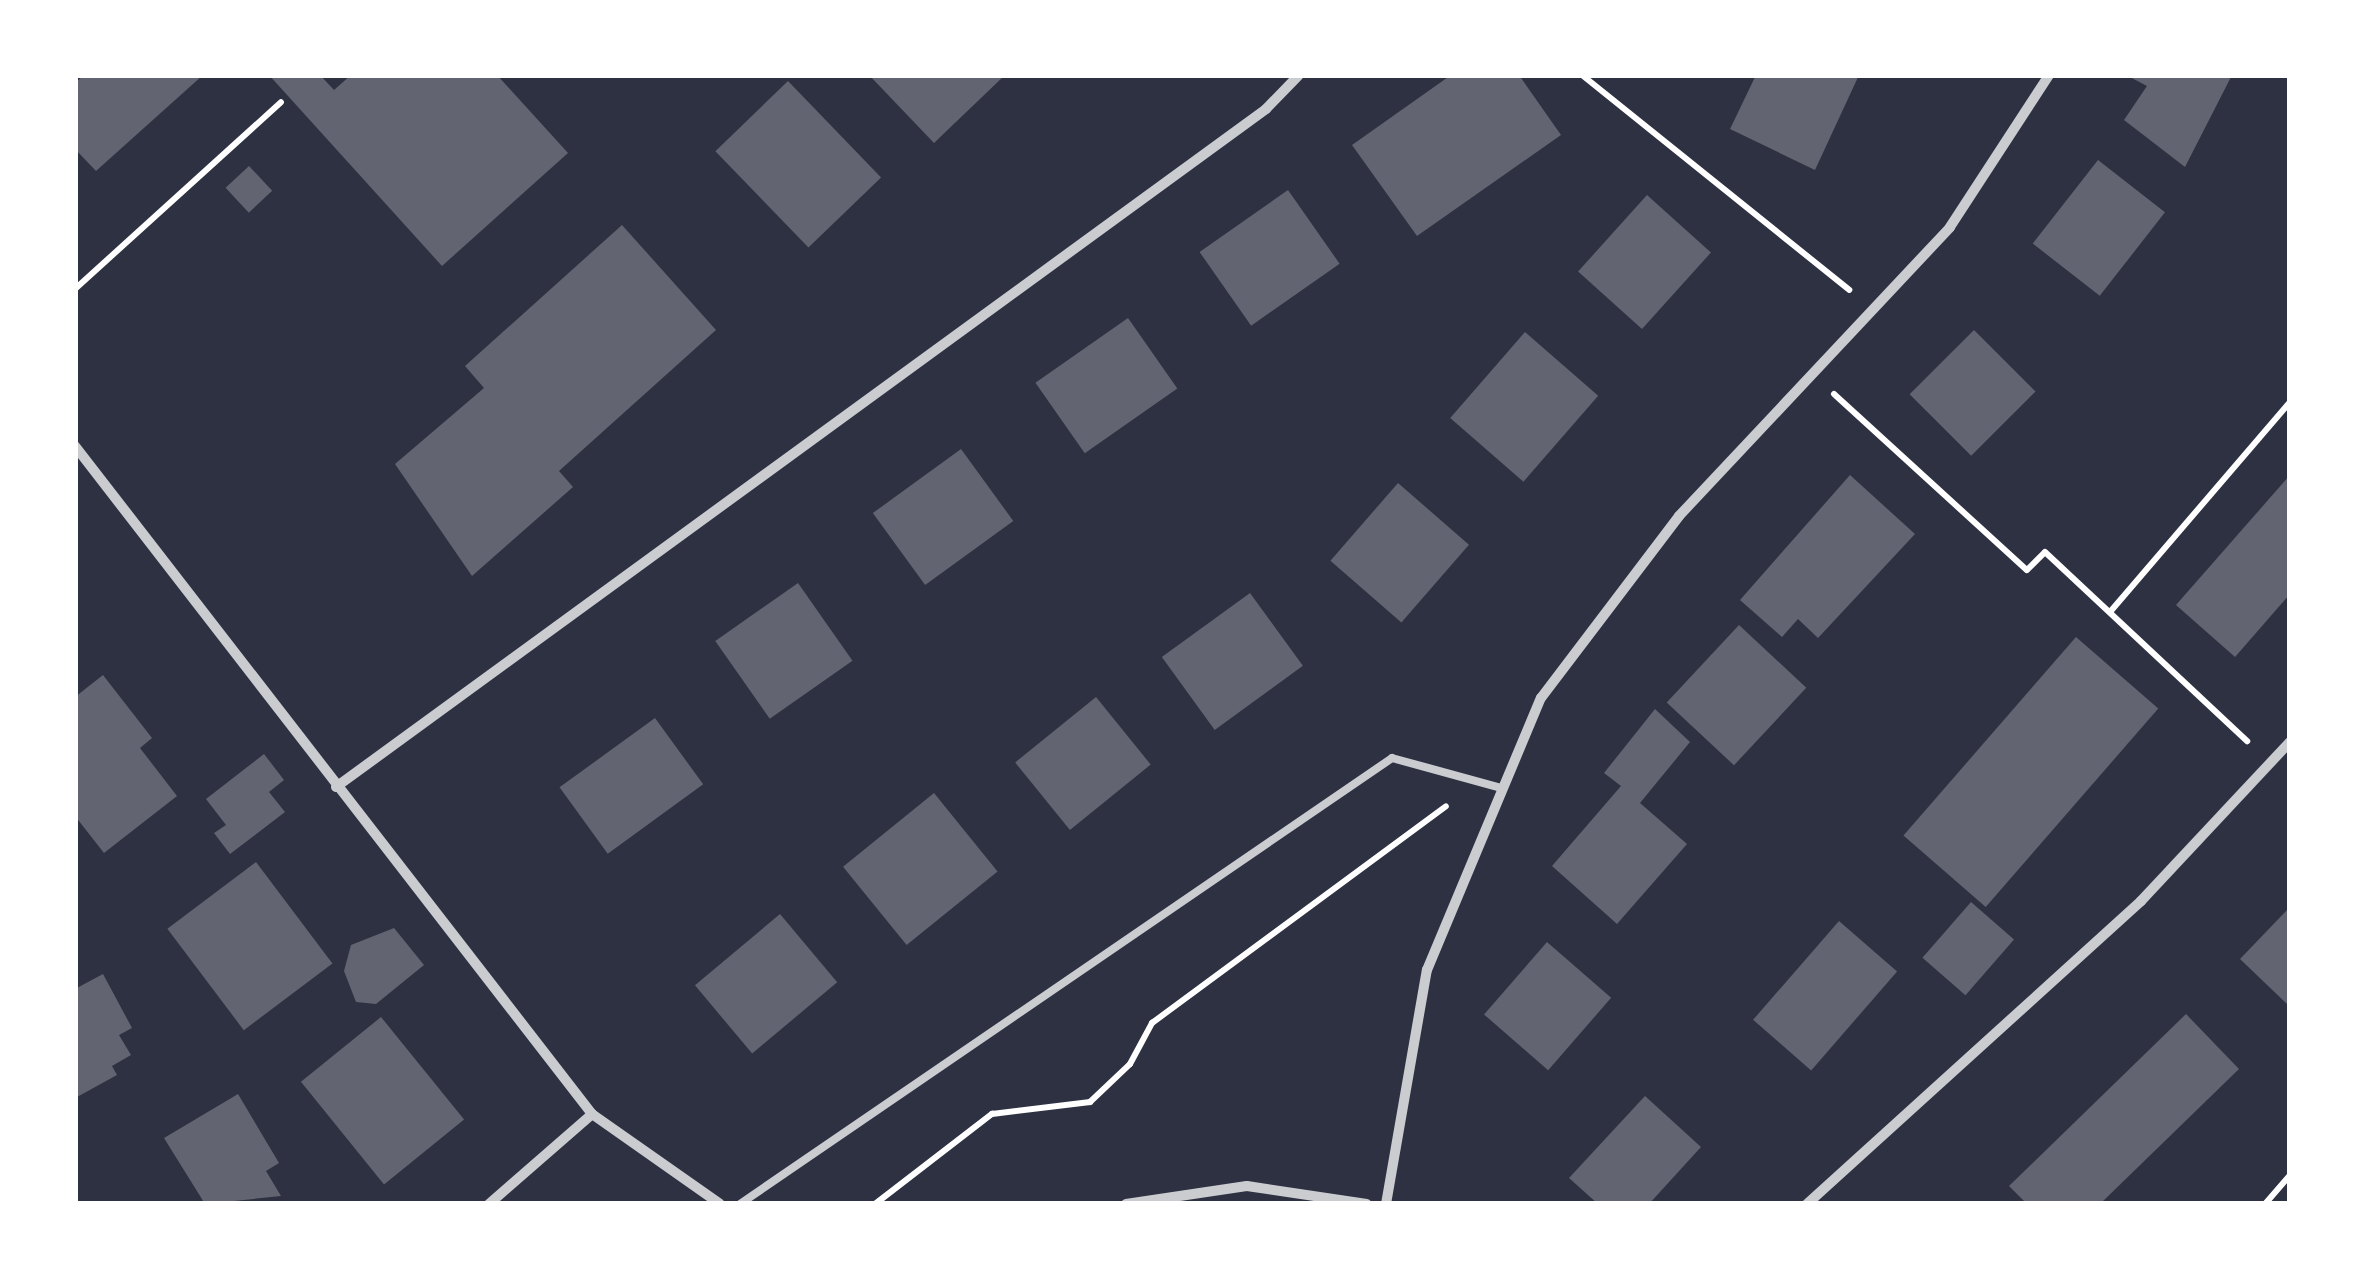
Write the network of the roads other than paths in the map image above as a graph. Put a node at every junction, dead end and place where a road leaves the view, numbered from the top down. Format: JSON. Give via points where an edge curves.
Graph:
{"nodes":[{"id":1,"x":1300,"y":75,"type":"edge"},
{"id":2,"x":2050,"y":75,"type":"edge"},
{"id":3,"x":75,"y":446,"type":"edge"},
{"id":4,"x":2290,"y":742,"type":"edge"},
{"id":5,"x":1498,"y":786,"type":"junction"},
{"id":6,"x":336,"y":787,"type":"junction"},
{"id":7,"x":592,"y":1114,"type":"junction"},
{"id":8,"x":488,"y":1204,"type":"edge"},
{"id":9,"x":720,"y":1204,"type":"edge"},
{"id":10,"x":740,"y":1204,"type":"edge"},
{"id":11,"x":1126,"y":1204,"type":"edge"},
{"id":12,"x":1366,"y":1204,"type":"edge"},
{"id":13,"x":1386,"y":1204,"type":"edge"},
{"id":14,"x":1806,"y":1204,"type":"edge"}],
"edges":[{"from":1,"to":6,"type":"street","via":[[1266,109]]},
{"from":2,"to":5,"type":"street","via":[[1950,227],[1608,598],[1542,698]]},
{"from":3,"to":6,"type":"street"},
{"from":4,"to":14,"type":"street","via":[[2141,901]]},
{"from":5,"to":10,"type":"lane","via":[[1392,758]]},
{"from":5,"to":13,"type":"street","via":[[1427,970]]},
{"from":6,"to":7,"type":"street"},
{"from":7,"to":8,"type":"street"},
{"from":7,"to":9,"type":"street"},
{"from":11,"to":12,"type":"street","via":[[1247,1186]]}]}
